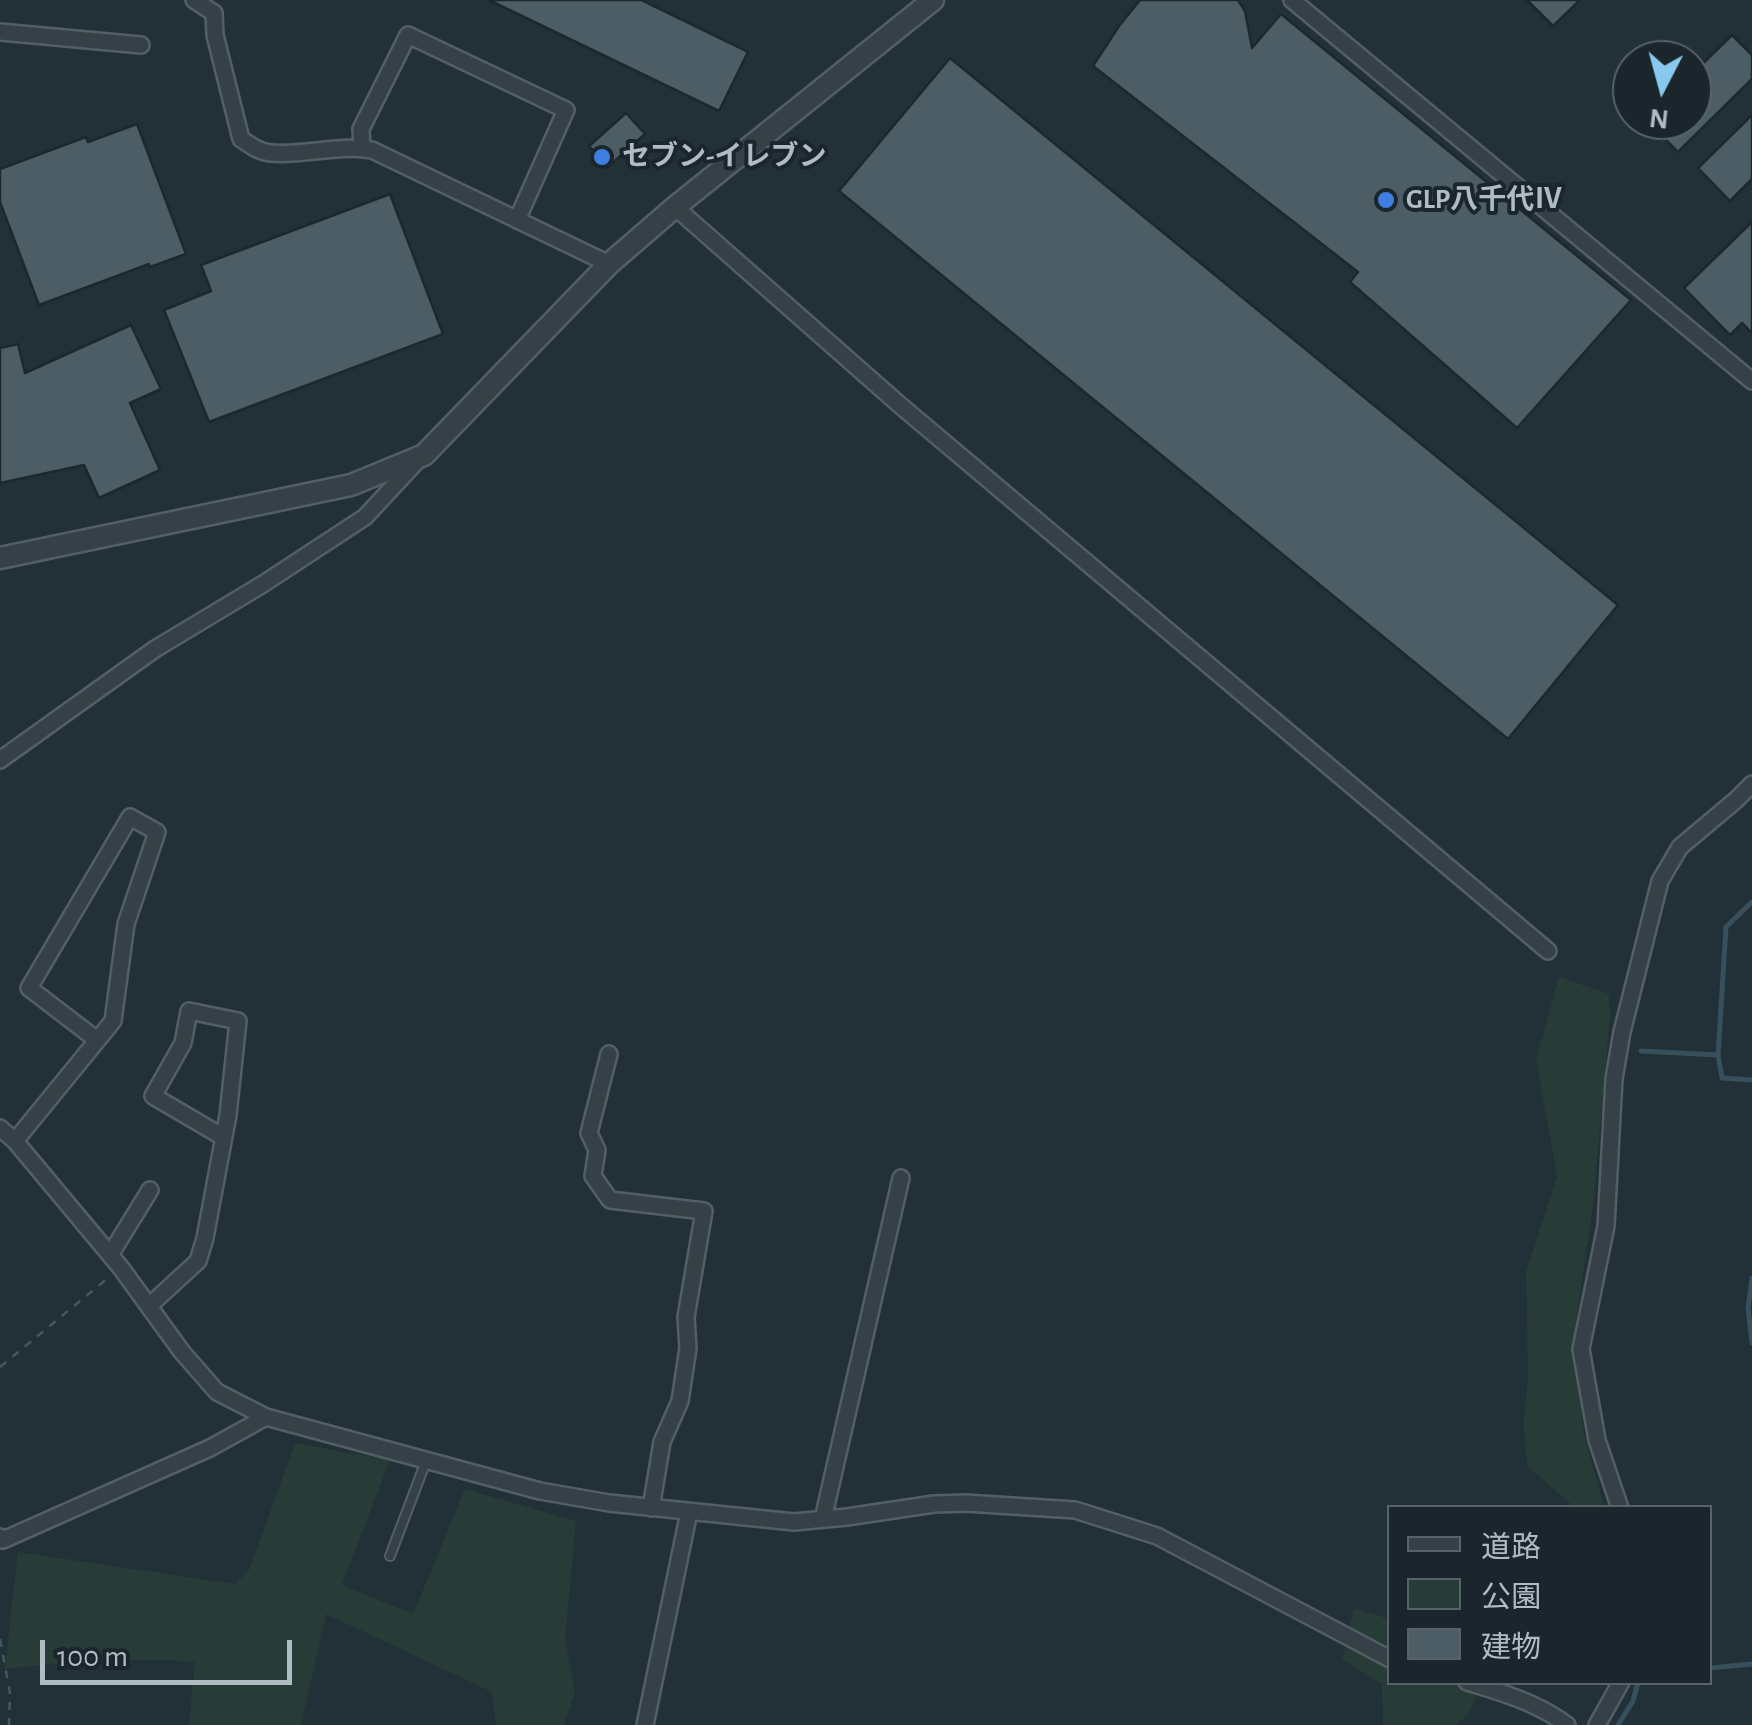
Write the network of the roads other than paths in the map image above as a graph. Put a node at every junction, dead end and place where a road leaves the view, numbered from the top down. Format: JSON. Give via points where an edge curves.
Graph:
{"nodes":[{"id":1,"x":194,"y":0,"type":"edge"},
{"id":2,"x":933,"y":0,"type":"edge"},
{"id":3,"x":1292,"y":0,"type":"edge"},
{"id":4,"x":215,"y":6,"type":"edge"},
{"id":5,"x":0,"y":32,"type":"edge"},
{"id":6,"x":142,"y":44,"type":"dead end"},
{"id":7,"x":362,"y":148,"type":"junction"},
{"id":8,"x":675,"y":206,"type":"junction"},
{"id":9,"x":517,"y":220,"type":"junction"},
{"id":10,"x":609,"y":264,"type":"junction"},
{"id":11,"x":1752,"y":381,"type":"edge"},
{"id":12,"x":424,"y":455,"type":"junction"},
{"id":13,"x":0,"y":558,"type":"edge"},
{"id":14,"x":0,"y":760,"type":"edge"},
{"id":15,"x":1752,"y":784,"type":"edge"},
{"id":16,"x":1548,"y":950,"type":"dead end"},
{"id":17,"x":97,"y":1040,"type":"junction"},
{"id":18,"x":609,"y":1054,"type":"dead end"},
{"id":19,"x":0,"y":1128,"type":"edge"},
{"id":20,"x":224,"y":1137,"type":"junction"},
{"id":21,"x":15,"y":1141,"type":"junction"},
{"id":22,"x":900,"y":1178,"type":"dead end"},
{"id":23,"x":150,"y":1190,"type":"dead end"},
{"id":24,"x":110,"y":1255,"type":"junction"},
{"id":25,"x":149,"y":1306,"type":"junction"},
{"id":26,"x":266,"y":1416,"type":"junction"},
{"id":27,"x":426,"y":1461,"type":"junction"},
{"id":28,"x":1619,"y":1505,"type":"edge"},
{"id":29,"x":651,"y":1508,"type":"junction"},
{"id":30,"x":689,"y":1512,"type":"junction"},
{"id":31,"x":823,"y":1519,"type":"junction"},
{"id":32,"x":0,"y":1537,"type":"edge"},
{"id":33,"x":390,"y":1556,"type":"dead end"},
{"id":34,"x":1387,"y":1658,"type":"edge"},
{"id":35,"x":1476,"y":1685,"type":"edge"},
{"id":36,"x":1619,"y":1685,"type":"edge"},
{"id":37,"x":645,"y":1725,"type":"edge"},
{"id":38,"x":1566,"y":1725,"type":"edge"},
{"id":39,"x":1597,"y":1725,"type":"edge"}],
"edges":[{"from":1,"to":4,"type":"street"},
{"from":2,"to":8,"type":"street"},
{"from":3,"to":11,"type":"street"},
{"from":4,"to":7,"type":"street","via":[[215,34],[241,139],[270,153]]},
{"from":5,"to":6,"type":"street"},
{"from":7,"to":9,"type":"street"},
{"from":7,"to":9,"type":"street","via":[[361,129],[408,35],[566,110]]},
{"from":8,"to":10,"type":"street"},
{"from":8,"to":16,"type":"street","via":[[901,406]]},
{"from":9,"to":10,"type":"street"},
{"from":10,"to":12,"type":"street"},
{"from":12,"to":13,"type":"street","via":[[350,486]]},
{"from":12,"to":14,"type":"street","via":[[365,516],[155,649]]},
{"from":15,"to":28,"type":"street","via":[[1680,847],[1660,881],[1622,1032],[1606,1226],[1581,1348],[1597,1440]]},
{"from":17,"to":17,"type":"street","via":[[113,1021],[126,924],[157,832],[130,817],[28,988]]},
{"from":17,"to":21,"type":"street"},
{"from":18,"to":29,"type":"street","via":[[589,1133],[597,1150],[592,1176],[610,1200],[704,1212],[680,1401],[662,1442]]},
{"from":19,"to":21,"type":"street"},
{"from":20,"to":20,"type":"street","via":[[238,1021],[189,1011],[183,1043],[153,1096]]},
{"from":20,"to":25,"type":"street","via":[[198,1261]]},
{"from":21,"to":24,"type":"street"},
{"from":22,"to":31,"type":"street"},
{"from":23,"to":24,"type":"street"},
{"from":24,"to":25,"type":"street"},
{"from":25,"to":26,"type":"street","via":[[216,1392]]},
{"from":26,"to":27,"type":"street"},
{"from":26,"to":32,"type":"street","via":[[210,1448]]},
{"from":27,"to":29,"type":"street","via":[[540,1491]]},
{"from":27,"to":33,"type":"lane"},
{"from":29,"to":30,"type":"street"},
{"from":30,"to":31,"type":"street"},
{"from":30,"to":37,"type":"street"},
{"from":31,"to":34,"type":"street","via":[[934,1504],[1075,1510],[1174,1544]]},
{"from":35,"to":38,"type":"street"},
{"from":36,"to":39,"type":"street"}]}
